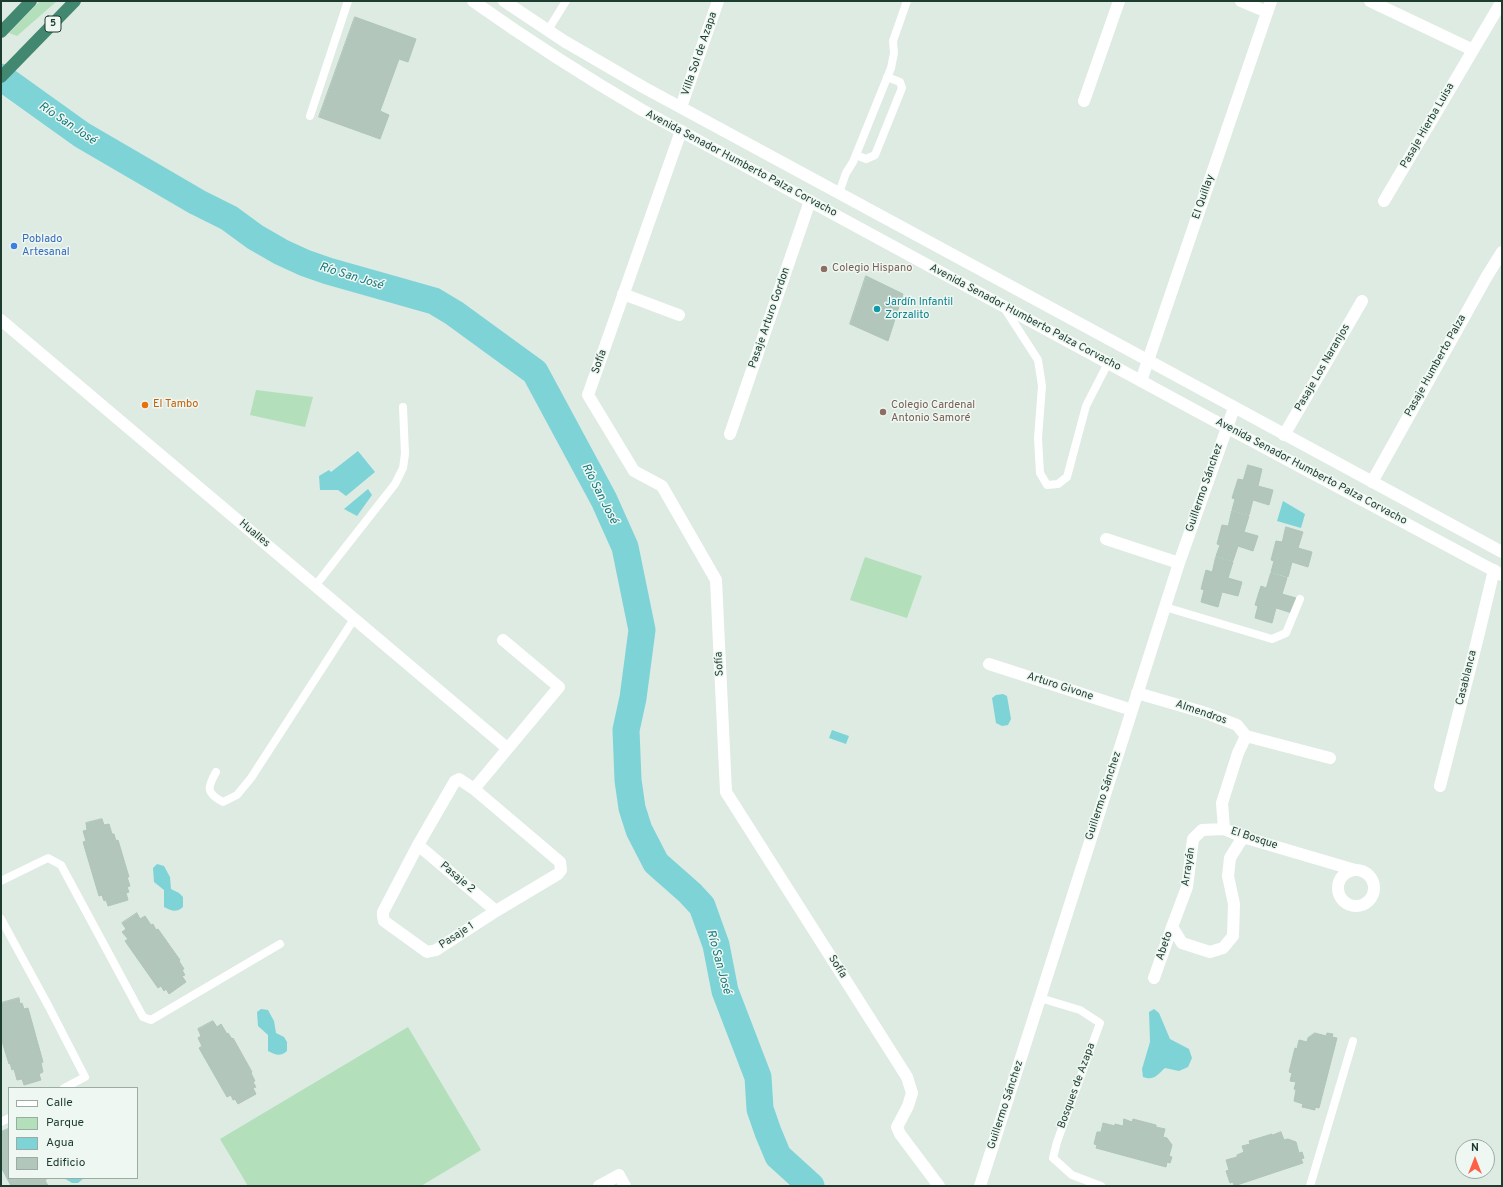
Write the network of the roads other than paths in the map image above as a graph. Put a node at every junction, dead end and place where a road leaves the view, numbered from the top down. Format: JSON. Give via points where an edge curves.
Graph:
{"nodes":[{"id":1,"x":31,"y":1,"type":"edge"},
{"id":2,"x":75,"y":1,"type":"edge"},
{"id":3,"x":348,"y":1,"type":"edge"},
{"id":4,"x":474,"y":1,"type":"edge"},
{"id":5,"x":504,"y":1,"type":"edge"},
{"id":6,"x":566,"y":1,"type":"edge"},
{"id":7,"x":718,"y":1,"type":"edge"},
{"id":8,"x":907,"y":1,"type":"edge"},
{"id":9,"x":1118,"y":1,"type":"edge"},
{"id":10,"x":1241,"y":1,"type":"edge"},
{"id":11,"x":1370,"y":1,"type":"edge"},
{"id":12,"x":1502,"y":1,"type":"edge"},
{"id":13,"x":1269,"y":7,"type":"edge"},
{"id":14,"x":2,"y":30,"type":"edge"},
{"id":15,"x":548,"y":30,"type":"junction"},
{"id":16,"x":1473,"y":50,"type":"junction"},
{"id":17,"x":1,"y":77,"type":"edge"},
{"id":18,"x":887,"y":77,"type":"junction"},
{"id":19,"x":1084,"y":101,"type":"dead end"},
{"id":20,"x":682,"y":107,"type":"junction"},
{"id":21,"x":310,"y":116,"type":"dead end"},
{"id":22,"x":680,"y":131,"type":"junction"},
{"id":23,"x":856,"y":155,"type":"junction"},
{"id":24,"x":839,"y":193,"type":"junction"},
{"id":25,"x":810,"y":201,"type":"junction"},
{"id":26,"x":1384,"y":201,"type":"dead end"},
{"id":27,"x":1502,"y":252,"type":"edge"},
{"id":28,"x":624,"y":294,"type":"junction"},
{"id":29,"x":1362,"y":301,"type":"dead end"},
{"id":30,"x":1004,"y":306,"type":"junction"},
{"id":31,"x":679,"y":315,"type":"dead end"},
{"id":32,"x":1,"y":320,"type":"edge"},
{"id":33,"x":1148,"y":361,"type":"junction"},
{"id":34,"x":1108,"y":363,"type":"junction"},
{"id":35,"x":1141,"y":381,"type":"junction"},
{"id":36,"x":403,"y":407,"type":"dead end"},
{"id":37,"x":1234,"y":408,"type":"junction"},
{"id":38,"x":1227,"y":427,"type":"junction"},
{"id":39,"x":730,"y":434,"type":"dead end"},
{"id":40,"x":1284,"y":435,"type":"junction"},
{"id":41,"x":1372,"y":482,"type":"junction"},
{"id":42,"x":1106,"y":539,"type":"dead end"},
{"id":43,"x":1502,"y":552,"type":"edge"},
{"id":44,"x":1179,"y":563,"type":"junction"},
{"id":45,"x":1498,"y":573,"type":"edge"},
{"id":46,"x":315,"y":586,"type":"junction"},
{"id":47,"x":1300,"y":599,"type":"dead end"},
{"id":48,"x":1165,"y":607,"type":"junction"},
{"id":49,"x":354,"y":619,"type":"junction"},
{"id":50,"x":503,"y":640,"type":"dead end"},
{"id":51,"x":989,"y":664,"type":"dead end"},
{"id":52,"x":1137,"y":693,"type":"junction"},
{"id":53,"x":1132,"y":710,"type":"junction"},
{"id":54,"x":1246,"y":736,"type":"junction"},
{"id":55,"x":506,"y":748,"type":"junction"},
{"id":56,"x":1330,"y":758,"type":"dead end"},
{"id":57,"x":216,"y":772,"type":"dead end"},
{"id":58,"x":1440,"y":786,"type":"dead end"},
{"id":59,"x":474,"y":788,"type":"junction"},
{"id":60,"x":1224,"y":829,"type":"junction"},
{"id":61,"x":1243,"y":837,"type":"junction"},
{"id":62,"x":418,"y":845,"type":"junction"},
{"id":63,"x":1355,"y":870,"type":"dead end"},
{"id":64,"x":1,"y":881,"type":"edge"},
{"id":65,"x":496,"y":911,"type":"junction"},
{"id":66,"x":1,"y":918,"type":"edge"},
{"id":67,"x":1172,"y":927,"type":"junction"},
{"id":68,"x":280,"y":944,"type":"dead end"},
{"id":69,"x":1154,"y":978,"type":"dead end"},
{"id":70,"x":1040,"y":998,"type":"junction"},
{"id":71,"x":1353,"y":1041,"type":"dead end"},
{"id":72,"x":66,"y":1087,"type":"edge"},
{"id":73,"x":599,"y":1186,"type":"edge"},
{"id":74,"x":625,"y":1186,"type":"edge"},
{"id":75,"x":939,"y":1186,"type":"edge"},
{"id":76,"x":980,"y":1186,"type":"edge"},
{"id":77,"x":1101,"y":1186,"type":"edge"},
{"id":78,"x":1310,"y":1186,"type":"edge"}],
"edges":[{"from":1,"to":14,"type":"highway"},
{"from":2,"to":17,"type":"highway","number":"5"},
{"from":3,"to":21,"type":"lane"},
{"from":4,"to":22,"type":"street","name":"Avenida Senador Humberto Palza Corvacho","via":[[568,66]]},
{"from":5,"to":15,"type":"street","name":"Avenida Senador Humberto Palza Corvacho"},
{"from":6,"to":15,"type":"lane"},
{"from":7,"to":20,"type":"street","name":"Villa Sol de Azapa"},
{"from":8,"to":18,"type":"lane","via":[[893,41],[894,53]]},
{"from":9,"to":19,"type":"street"},
{"from":10,"to":13,"type":"street","name":"El Quillay"},
{"from":11,"to":16,"type":"street"},
{"from":12,"to":16,"type":"street","name":"Pasaje Hierba Luisa"},
{"from":13,"to":33,"type":"street","name":"El Quillay"},
{"from":15,"to":20,"type":"street","name":"Avenida Senador Humberto Palza Corvacho","via":[[602,64]]},
{"from":16,"to":26,"type":"street","name":"Pasaje Hierba Luisa"},
{"from":18,"to":23,"type":"lane"},
{"from":18,"to":23,"type":"lane","via":[[900,82],[902,88],[874,155],[866,159]]},
{"from":20,"to":24,"type":"street","name":"Avenida Senador Humberto Palza Corvacho"},
{"from":22,"to":25,"type":"street","name":"Avenida Senador Humberto Palza Corvacho"},
{"from":22,"to":28,"type":"street","name":"Sofía"},
{"from":23,"to":24,"type":"lane"},
{"from":24,"to":33,"type":"street","name":"Avenida Senador Humberto Palza Corvacho"},
{"from":25,"to":30,"type":"street","name":"Avenida Senador Humberto Palza Corvacho"},
{"from":25,"to":39,"type":"street","name":"Pasaje Arturo Gordon"},
{"from":27,"to":41,"type":"street","name":"Pasaje Humberto Palza"},
{"from":28,"to":31,"type":"street"},
{"from":28,"to":75,"type":"street","name":"Sofía","via":[[588,395],[634,471],[662,486],[716,580],[726,792],[907,1077],[912,1093],[897,1127]]},
{"from":29,"to":40,"type":"street","name":"Pasaje Los Naranjos"},
{"from":30,"to":34,"type":"street","name":"Avenida Senador Humberto Palza Corvacho"},
{"from":30,"to":34,"type":"lane","via":[[1038,360],[1042,386],[1038,438],[1040,473],[1047,485],[1058,484],[1067,477],[1086,406]]},
{"from":32,"to":46,"type":"street","name":"Hualles"},
{"from":33,"to":35,"type":"street","name":"El Quillay"},
{"from":33,"to":37,"type":"street","name":"Avenida Senador Humberto Palza Corvacho"},
{"from":34,"to":35,"type":"street","name":"Avenida Senador Humberto Palza Corvacho"},
{"from":35,"to":38,"type":"street","name":"Avenida Senador Humberto Palza Corvacho"},
{"from":36,"to":46,"type":"lane","via":[[405,454],[398,479]]},
{"from":37,"to":38,"type":"street","name":"Guillermo Sánchez"},
{"from":37,"to":40,"type":"street","name":"Avenida Senador Humberto Palza Corvacho"},
{"from":38,"to":44,"type":"street","name":"Guillermo Sánchez"},
{"from":38,"to":45,"type":"street","name":"Avenida Senador Humberto Palza Corvacho"},
{"from":40,"to":41,"type":"street","name":"Avenida Senador Humberto Palza Corvacho"},
{"from":41,"to":43,"type":"street","name":"Avenida Senador Humberto Palza Corvacho"},
{"from":42,"to":44,"type":"street"},
{"from":44,"to":48,"type":"street","name":"Guillermo Sánchez"},
{"from":45,"to":58,"type":"street","name":"Casablanca","via":[[1477,641]]},
{"from":46,"to":49,"type":"street","name":"Hualles"},
{"from":47,"to":48,"type":"lane","via":[[1286,633],[1272,638]]},
{"from":48,"to":52,"type":"street","name":"Guillermo Sánchez"},
{"from":49,"to":55,"type":"street","name":"Hualles"},
{"from":49,"to":57,"type":"lane","via":[[237,795],[223,802],[213,797],[209,790]]},
{"from":50,"to":55,"type":"street","via":[[559,687]]},
{"from":51,"to":53,"type":"street","name":"Arturo Givone"},
{"from":52,"to":53,"type":"street","name":"Guillermo Sánchez"},
{"from":52,"to":54,"type":"street","name":"Almendros","via":[[1238,725]]},
{"from":53,"to":70,"type":"street","name":"Guillermo Sánchez"},
{"from":54,"to":56,"type":"street","name":"Almendros"},
{"from":54,"to":60,"type":"street","name":"El Bosque","via":[[1222,803]]},
{"from":55,"to":59,"type":"street"},
{"from":59,"to":62,"type":"street","name":"Pasaje 1","via":[[461,779],[455,781]]},
{"from":59,"to":65,"type":"street","name":"Pasaje 1","via":[[560,862],[561,866],[558,874]]},
{"from":60,"to":61,"type":"street","name":"El Bosque"},
{"from":60,"to":67,"type":"street","name":"Arrayán","via":[[1202,830],[1193,839],[1187,887]]},
{"from":61,"to":63,"type":"street","name":"El Bosque"},
{"from":61,"to":67,"type":"street","name":"Abeto","via":[[1230,858],[1228,876],[1234,904],[1233,936],[1222,948],[1210,952],[1182,943]]},
{"from":62,"to":65,"type":"street","name":"Pasaje 2"},
{"from":62,"to":65,"type":"street","name":"Pasaje 1","via":[[383,912],[384,921],[427,952],[431,952]]},
{"from":64,"to":68,"type":"lane","via":[[48,858],[61,864],[143,1017],[151,1020]]},
{"from":66,"to":72,"type":"lane","via":[[85,1077]]},
{"from":67,"to":69,"type":"street","name":"Abeto"},
{"from":70,"to":76,"type":"street","name":"Guillermo Sánchez"},
{"from":70,"to":77,"type":"lane","name":"Bosques de Azapa","via":[[1080,1010],[1100,1023],[1053,1158],[1072,1175]]},
{"from":71,"to":78,"type":"lane"},
{"from":73,"to":74,"type":"street","via":[[619,1175]]}]}
